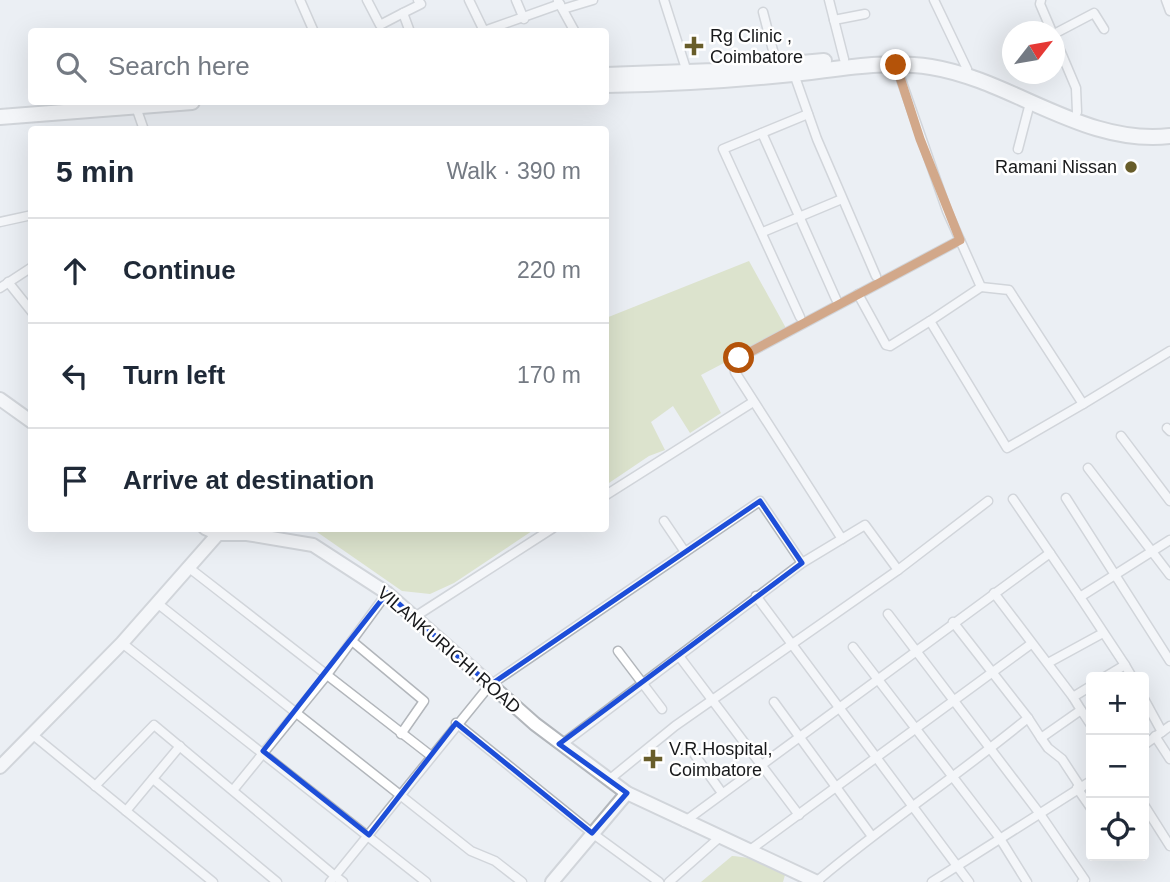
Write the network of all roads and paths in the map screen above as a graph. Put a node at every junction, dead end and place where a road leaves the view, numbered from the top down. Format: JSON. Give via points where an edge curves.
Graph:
{"nodes":[{"id":1,"x":300,"y":0,"type":"edge"},
{"id":2,"x":367,"y":0,"type":"edge"},
{"id":3,"x":418,"y":0,"type":"edge"},
{"id":4,"x":469,"y":0,"type":"edge"},
{"id":5,"x":516,"y":0,"type":"edge"},
{"id":6,"x":593,"y":0,"type":"edge"},
{"id":7,"x":664,"y":0,"type":"edge"},
{"id":8,"x":829,"y":0,"type":"edge"},
{"id":9,"x":934,"y":0,"type":"edge"},
{"id":10,"x":1041,"y":0,"type":"edge"},
{"id":11,"x":1166,"y":0,"type":"edge"},
{"id":12,"x":560,"y":4,"type":"edge"},
{"id":13,"x":1170,"y":11,"type":"edge"},
{"id":14,"x":763,"y":12,"type":"dead end"},
{"id":15,"x":403,"y":13,"type":"junction"},
{"id":16,"x":865,"y":14,"type":"dead end"},
{"id":17,"x":524,"y":19,"type":"junction"},
{"id":18,"x":834,"y":20,"type":"junction"},
{"id":19,"x":1048,"y":21,"type":"edge"},
{"id":20,"x":312,"y":28,"type":"edge"},
{"id":21,"x":409,"y":28,"type":"edge"},
{"id":22,"x":482,"y":28,"type":"edge"},
{"id":23,"x":496,"y":28,"type":"edge"},
{"id":24,"x":573,"y":28,"type":"edge"},
{"id":25,"x":1065,"y":28,"type":"edge"},
{"id":26,"x":1104,"y":29,"type":"dead end"},
{"id":27,"x":844,"y":59,"type":"junction"},
{"id":28,"x":1065,"y":61,"type":"edge"},
{"id":29,"x":896,"y":65,"type":"junction"},
{"id":30,"x":776,"y":66,"type":"junction"},
{"id":31,"x":967,"y":69,"type":"junction"},
{"id":32,"x":794,"y":74,"type":"junction"},
{"id":33,"x":609,"y":75,"type":"edge"},
{"id":34,"x":697,"y":75,"type":"junction"},
{"id":35,"x":609,"y":85,"type":"edge"},
{"id":36,"x":1030,"y":103,"type":"junction"},
{"id":37,"x":65,"y":105,"type":"edge"},
{"id":38,"x":158,"y":105,"type":"edge"},
{"id":39,"x":136,"y":107,"type":"junction"},
{"id":40,"x":0,"y":109,"type":"edge"},
{"id":41,"x":1077,"y":112,"type":"junction"},
{"id":42,"x":808,"y":114,"type":"junction"},
{"id":43,"x":0,"y":117,"type":"edge"},
{"id":44,"x":143,"y":126,"type":"edge"},
{"id":45,"x":1170,"y":128,"type":"edge"},
{"id":46,"x":762,"y":133,"type":"junction"},
{"id":47,"x":1170,"y":136,"type":"edge"},
{"id":48,"x":1018,"y":149,"type":"dead end"},
{"id":49,"x":842,"y":199,"type":"junction"},
{"id":50,"x":28,"y":216,"type":"edge"},
{"id":51,"x":799,"y":216,"type":"junction"},
{"id":52,"x":0,"y":222,"type":"edge"},
{"id":53,"x":763,"y":232,"type":"junction"},
{"id":54,"x":960,"y":240,"type":"junction"},
{"id":55,"x":28,"y":270,"type":"edge"},
{"id":56,"x":876,"y":276,"type":"dead end"},
{"id":57,"x":8,"y":282,"type":"junction"},
{"id":58,"x":981,"y":286,"type":"junction"},
{"id":59,"x":0,"y":288,"type":"edge"},
{"id":60,"x":858,"y":294,"type":"junction"},
{"id":61,"x":836,"y":299,"type":"dead end"},
{"id":62,"x":28,"y":307,"type":"edge"},
{"id":63,"x":800,"y":317,"type":"dead end"},
{"id":64,"x":930,"y":321,"type":"junction"},
{"id":65,"x":1170,"y":351,"type":"edge"},
{"id":66,"x":0,"y":399,"type":"edge"},
{"id":67,"x":752,"y":401,"type":"junction"},
{"id":68,"x":1083,"y":404,"type":"junction"},
{"id":69,"x":28,"y":419,"type":"edge"},
{"id":70,"x":1121,"y":436,"type":"dead end"},
{"id":71,"x":1088,"y":468,"type":"dead end"},
{"id":72,"x":609,"y":493,"type":"edge"},
{"id":73,"x":1066,"y":498,"type":"dead end"},
{"id":74,"x":1013,"y":499,"type":"dead end"},
{"id":75,"x":988,"y":501,"type":"dead end"},
{"id":76,"x":1170,"y":501,"type":"edge"},
{"id":77,"x":664,"y":522,"type":"dead end"},
{"id":78,"x":214,"y":532,"type":"edge"},
{"id":79,"x":239,"y":532,"type":"edge"},
{"id":80,"x":254,"y":532,"type":"edge"},
{"id":81,"x":547,"y":532,"type":"edge"},
{"id":82,"x":218,"y":534,"type":"junction"},
{"id":83,"x":842,"y":538,"type":"junction"},
{"id":84,"x":1170,"y":540,"type":"edge"},
{"id":85,"x":1153,"y":550,"type":"junction"},
{"id":86,"x":685,"y":552,"type":"junction"},
{"id":87,"x":1050,"y":553,"type":"junction"},
{"id":88,"x":802,"y":563,"type":"junction"},
{"id":89,"x":188,"y":567,"type":"junction"},
{"id":90,"x":898,"y":570,"type":"junction"},
{"id":91,"x":1115,"y":574,"type":"junction"},
{"id":92,"x":1170,"y":575,"type":"edge"},
{"id":93,"x":387,"y":593,"type":"junction"},
{"id":94,"x":994,"y":593,"type":"junction"},
{"id":95,"x":756,"y":596,"type":"junction"},
{"id":96,"x":1080,"y":597,"type":"junction"},
{"id":97,"x":157,"y":603,"type":"junction"},
{"id":98,"x":888,"y":614,"type":"dead end"},
{"id":99,"x":413,"y":618,"type":"junction"},
{"id":100,"x":953,"y":622,"type":"junction"},
{"id":101,"x":1103,"y":633,"type":"junction"},
{"id":102,"x":352,"y":641,"type":"junction"},
{"id":103,"x":122,"y":643,"type":"junction"},
{"id":104,"x":793,"y":643,"type":"junction"},
{"id":105,"x":1031,"y":644,"type":"junction"},
{"id":106,"x":853,"y":647,"type":"dead end"},
{"id":107,"x":618,"y":651,"type":"dead end"},
{"id":108,"x":915,"y":651,"type":"junction"},
{"id":109,"x":679,"y":656,"type":"junction"},
{"id":110,"x":1170,"y":661,"type":"edge"},
{"id":111,"x":1048,"y":663,"type":"junction"},
{"id":112,"x":1125,"y":665,"type":"junction"},
{"id":113,"x":993,"y":671,"type":"junction"},
{"id":114,"x":1113,"y":672,"type":"edge"},
{"id":115,"x":1129,"y":672,"type":"edge"},
{"id":116,"x":326,"y":676,"type":"junction"},
{"id":117,"x":878,"y":680,"type":"junction"},
{"id":118,"x":642,"y":683,"type":"junction"},
{"id":119,"x":490,"y":685,"type":"junction"},
{"id":120,"x":1086,"y":689,"type":"edge"},
{"id":121,"x":1073,"y":697,"type":"junction"},
{"id":122,"x":712,"y":701,"type":"junction"},
{"id":123,"x":954,"y":701,"type":"junction"},
{"id":124,"x":774,"y":702,"type":"dead end"},
{"id":125,"x":839,"y":706,"type":"junction"},
{"id":126,"x":662,"y":709,"type":"dead end"},
{"id":127,"x":1081,"y":710,"type":"junction"},
{"id":128,"x":1149,"y":711,"type":"edge"},
{"id":129,"x":296,"y":713,"type":"junction"},
{"id":130,"x":1028,"y":718,"type":"junction"},
{"id":131,"x":1086,"y":718,"type":"edge"},
{"id":132,"x":456,"y":723,"type":"junction"},
{"id":133,"x":1170,"y":726,"type":"edge"},
{"id":134,"x":917,"y":730,"type":"junction"},
{"id":135,"x":401,"y":734,"type":"junction"},
{"id":136,"x":1159,"y":734,"type":"junction"},
{"id":137,"x":33,"y":735,"type":"junction"},
{"id":138,"x":802,"y":736,"type":"junction"},
{"id":139,"x":1041,"y":738,"type":"junction"},
{"id":140,"x":1149,"y":741,"type":"edge"},
{"id":141,"x":561,"y":745,"type":"junction"},
{"id":142,"x":180,"y":746,"type":"junction"},
{"id":143,"x":990,"y":750,"type":"junction"},
{"id":144,"x":263,"y":751,"type":"junction"},
{"id":145,"x":692,"y":751,"type":"dead end"},
{"id":146,"x":430,"y":755,"type":"junction"},
{"id":147,"x":877,"y":758,"type":"junction"},
{"id":148,"x":1170,"y":759,"type":"edge"},
{"id":149,"x":763,"y":765,"type":"junction"},
{"id":150,"x":0,"y":768,"type":"edge"},
{"id":151,"x":952,"y":778,"type":"junction"},
{"id":152,"x":153,"y":779,"type":"junction"},
{"id":153,"x":610,"y":779,"type":"junction"},
{"id":154,"x":1086,"y":784,"type":"edge"},
{"id":155,"x":95,"y":786,"type":"junction"},
{"id":156,"x":839,"y":786,"type":"junction"},
{"id":157,"x":234,"y":789,"type":"junction"},
{"id":158,"x":1079,"y":789,"type":"junction"},
{"id":159,"x":627,"y":793,"type":"junction"},
{"id":160,"x":722,"y":793,"type":"junction"},
{"id":161,"x":400,"y":796,"type":"junction"},
{"id":162,"x":1086,"y":800,"type":"edge"},
{"id":163,"x":912,"y":807,"type":"junction"},
{"id":164,"x":126,"y":811,"type":"junction"},
{"id":165,"x":1149,"y":813,"type":"edge"},
{"id":166,"x":1040,"y":814,"type":"junction"},
{"id":167,"x":799,"y":815,"type":"junction"},
{"id":168,"x":684,"y":822,"type":"junction"},
{"id":169,"x":592,"y":833,"type":"junction"},
{"id":170,"x":369,"y":835,"type":"junction"},
{"id":171,"x":872,"y":835,"type":"junction"},
{"id":172,"x":720,"y":837,"type":"junction"},
{"id":173,"x":999,"y":837,"type":"junction"},
{"id":174,"x":1170,"y":846,"type":"edge"},
{"id":175,"x":750,"y":850,"type":"junction"},
{"id":176,"x":956,"y":865,"type":"junction"},
{"id":177,"x":793,"y":876,"type":"edge"},
{"id":178,"x":333,"y":879,"type":"edge"},
{"id":179,"x":213,"y":882,"type":"edge"},
{"id":180,"x":277,"y":882,"type":"edge"},
{"id":181,"x":343,"y":882,"type":"edge"},
{"id":182,"x":426,"y":882,"type":"edge"},
{"id":183,"x":522,"y":882,"type":"edge"},
{"id":184,"x":552,"y":882,"type":"edge"},
{"id":185,"x":659,"y":882,"type":"edge"},
{"id":186,"x":668,"y":882,"type":"edge"},
{"id":187,"x":816,"y":882,"type":"edge"},
{"id":188,"x":932,"y":882,"type":"edge"},
{"id":189,"x":969,"y":882,"type":"edge"},
{"id":190,"x":1027,"y":882,"type":"edge"},
{"id":191,"x":1082,"y":882,"type":"edge"}],
"edges":[{"from":1,"to":20,"type":"street"},
{"from":2,"to":15,"type":"street","via":[[380,25]]},
{"from":3,"to":15,"type":"street","via":[[421,4]]},
{"from":4,"to":22,"type":"street"},
{"from":5,"to":17,"type":"street"},
{"from":6,"to":12,"type":"street"},
{"from":7,"to":34,"type":"street"},
{"from":8,"to":18,"type":"street"},
{"from":9,"to":31,"type":"street"},
{"from":10,"to":19,"type":"street"},
{"from":11,"to":13,"type":"street"},
{"from":12,"to":17,"type":"street"},
{"from":12,"to":24,"type":"street"},
{"from":14,"to":30,"type":"street"},
{"from":15,"to":21,"type":"street"},
{"from":16,"to":18,"type":"street"},
{"from":17,"to":23,"type":"street"},
{"from":18,"to":27,"type":"street"},
{"from":25,"to":26,"type":"street","via":[[1094,13]]},
{"from":27,"to":30,"type":"highway"},
{"from":27,"to":31,"type":"highway","via":[[894,56]]},
{"from":28,"to":41,"type":"street","via":[[1076,88]]},
{"from":29,"to":32,"type":"highway"},
{"from":29,"to":36,"type":"highway","via":[[951,72]]},
{"from":29,"to":54,"type":"street"},
{"from":30,"to":34,"type":"highway"},
{"from":31,"to":41,"type":"highway"},
{"from":32,"to":34,"type":"highway"},
{"from":32,"to":42,"type":"street"},
{"from":33,"to":34,"type":"highway"},
{"from":34,"to":35,"type":"highway"},
{"from":36,"to":47,"type":"highway","via":[[1130,135]]},
{"from":36,"to":48,"type":"street"},
{"from":37,"to":40,"type":"highway"},
{"from":38,"to":39,"type":"highway"},
{"from":39,"to":43,"type":"highway"},
{"from":39,"to":44,"type":"street"},
{"from":41,"to":45,"type":"highway","via":[[1129,127]]},
{"from":42,"to":46,"type":"street"},
{"from":42,"to":49,"type":"street"},
{"from":46,"to":51,"type":"street"},
{"from":46,"to":53,"type":"street","via":[[723,149]]},
{"from":49,"to":51,"type":"street"},
{"from":49,"to":56,"type":"street"},
{"from":50,"to":52,"type":"street"},
{"from":51,"to":53,"type":"street"},
{"from":51,"to":61,"type":"street"},
{"from":53,"to":63,"type":"street"},
{"from":54,"to":58,"type":"street"},
{"from":54,"to":60,"type":"street"},
{"from":55,"to":57,"type":"street"},
{"from":57,"to":59,"type":"street"},
{"from":57,"to":62,"type":"street"},
{"from":58,"to":64,"type":"street"},
{"from":58,"to":68,"type":"street","via":[[1009,290]]},
{"from":60,"to":64,"type":"street","via":[[886,345]]},
{"from":60,"to":67,"type":"street","via":[[739,358],[735,372]]},
{"from":64,"to":68,"type":"street","via":[[1007,448]]},
{"from":65,"to":68,"type":"street"},
{"from":66,"to":69,"type":"main road"},
{"from":67,"to":72,"type":"street"},
{"from":67,"to":83,"type":"street"},
{"from":70,"to":76,"type":"street"},
{"from":71,"to":85,"type":"street"},
{"from":73,"to":91,"type":"street"},
{"from":74,"to":87,"type":"street"},
{"from":75,"to":90,"type":"street"},
{"from":77,"to":86,"type":"street"},
{"from":78,"to":82,"type":"main road","name":"VILANKURICHI ROAD"},
{"from":79,"to":82,"type":"main road","name":"VILANKURICHI ROAD"},
{"from":80,"to":93,"type":"main road","name":"VILANKURICHI ROAD","via":[[313,545]]},
{"from":81,"to":99,"type":"street"},
{"from":82,"to":89,"type":"main road"},
{"from":83,"to":88,"type":"street"},
{"from":83,"to":90,"type":"street","via":[[865,525]]},
{"from":84,"to":85,"type":"street"},
{"from":85,"to":91,"type":"street"},
{"from":85,"to":92,"type":"street"},
{"from":86,"to":88,"type":"street","via":[[760,501]]},
{"from":86,"to":119,"type":"street"},
{"from":87,"to":94,"type":"street"},
{"from":87,"to":96,"type":"street"},
{"from":88,"to":95,"type":"street"},
{"from":89,"to":97,"type":"main road"},
{"from":89,"to":116,"type":"street"},
{"from":90,"to":104,"type":"street"},
{"from":91,"to":96,"type":"street"},
{"from":91,"to":110,"type":"street"},
{"from":93,"to":99,"type":"main road","name":"VILANKURICHI ROAD"},
{"from":93,"to":102,"type":"street"},
{"from":94,"to":100,"type":"street"},
{"from":94,"to":105,"type":"street"},
{"from":95,"to":104,"type":"street"},
{"from":95,"to":109,"type":"street"},
{"from":96,"to":101,"type":"street"},
{"from":97,"to":103,"type":"main road"},
{"from":97,"to":129,"type":"street"},
{"from":98,"to":108,"type":"street"},
{"from":99,"to":119,"type":"main road","name":"VILANKURICHI ROAD"},
{"from":100,"to":108,"type":"street"},
{"from":100,"to":113,"type":"street"},
{"from":101,"to":111,"type":"street"},
{"from":101,"to":112,"type":"street"},
{"from":102,"to":116,"type":"street"},
{"from":102,"to":135,"type":"street","via":[[424,701]]},
{"from":103,"to":137,"type":"main road"},
{"from":103,"to":144,"type":"street"},
{"from":104,"to":122,"type":"street"},
{"from":104,"to":125,"type":"street"},
{"from":105,"to":111,"type":"street"},
{"from":105,"to":113,"type":"street"},
{"from":106,"to":117,"type":"street"},
{"from":107,"to":118,"type":"street"},
{"from":108,"to":117,"type":"street"},
{"from":108,"to":123,"type":"street"},
{"from":109,"to":118,"type":"street"},
{"from":109,"to":122,"type":"street"},
{"from":111,"to":121,"type":"street"},
{"from":112,"to":114,"type":"street"},
{"from":112,"to":115,"type":"street"},
{"from":113,"to":123,"type":"street"},
{"from":113,"to":130,"type":"street"},
{"from":116,"to":129,"type":"street"},
{"from":116,"to":135,"type":"street"},
{"from":117,"to":125,"type":"street"},
{"from":117,"to":134,"type":"street"},
{"from":118,"to":126,"type":"street"},
{"from":118,"to":141,"type":"street"},
{"from":119,"to":132,"type":"street"},
{"from":119,"to":141,"type":"main road","name":"VILANKURICHI ROAD"},
{"from":120,"to":121,"type":"street"},
{"from":121,"to":127,"type":"street"},
{"from":122,"to":149,"type":"street"},
{"from":122,"to":153,"type":"street"},
{"from":123,"to":134,"type":"street"},
{"from":123,"to":143,"type":"street"},
{"from":124,"to":138,"type":"street"},
{"from":125,"to":138,"type":"street"},
{"from":125,"to":147,"type":"street"},
{"from":127,"to":131,"type":"street"},
{"from":127,"to":139,"type":"street"},
{"from":128,"to":136,"type":"street"},
{"from":129,"to":144,"type":"street"},
{"from":129,"to":161,"type":"street"},
{"from":130,"to":139,"type":"street"},
{"from":130,"to":143,"type":"street"},
{"from":132,"to":146,"type":"street"},
{"from":132,"to":169,"type":"street"},
{"from":133,"to":136,"type":"street"},
{"from":134,"to":147,"type":"street"},
{"from":134,"to":151,"type":"street"},
{"from":135,"to":146,"type":"street"},
{"from":136,"to":140,"type":"street"},
{"from":136,"to":148,"type":"street"},
{"from":137,"to":150,"type":"main road"},
{"from":137,"to":155,"type":"street"},
{"from":138,"to":149,"type":"street"},
{"from":138,"to":156,"type":"street"},
{"from":139,"to":158,"type":"street","via":[[1062,760]]},
{"from":141,"to":153,"type":"main road","name":"VILANKURICHI ROAD"},
{"from":142,"to":152,"type":"street"},
{"from":142,"to":155,"type":"street","via":[[153,725]]},
{"from":142,"to":157,"type":"street"},
{"from":143,"to":151,"type":"street"},
{"from":143,"to":166,"type":"street"},
{"from":144,"to":157,"type":"street"},
{"from":144,"to":170,"type":"street"},
{"from":145,"to":160,"type":"street"},
{"from":146,"to":161,"type":"street"},
{"from":147,"to":156,"type":"street"},
{"from":147,"to":163,"type":"street"},
{"from":149,"to":160,"type":"street"},
{"from":149,"to":167,"type":"street"},
{"from":151,"to":163,"type":"street"},
{"from":151,"to":173,"type":"street"},
{"from":152,"to":164,"type":"street"},
{"from":152,"to":180,"type":"street"},
{"from":153,"to":159,"type":"main road","name":"VILANKURICHI ROAD"},
{"from":154,"to":158,"type":"street"},
{"from":155,"to":164,"type":"street"},
{"from":156,"to":167,"type":"street"},
{"from":156,"to":171,"type":"street"},
{"from":157,"to":178,"type":"street"},
{"from":158,"to":162,"type":"street"},
{"from":158,"to":166,"type":"street"},
{"from":159,"to":168,"type":"main road","name":"VILANKURICHI ROAD"},
{"from":159,"to":169,"type":"main road"},
{"from":160,"to":168,"type":"street"},
{"from":161,"to":170,"type":"street"},
{"from":161,"to":183,"type":"street","via":[[471,851],[495,861]]},
{"from":163,"to":171,"type":"street"},
{"from":163,"to":176,"type":"street"},
{"from":164,"to":179,"type":"street"},
{"from":165,"to":174,"type":"street"},
{"from":166,"to":173,"type":"street"},
{"from":166,"to":191,"type":"street","via":[[1085,880]]},
{"from":167,"to":175,"type":"street"},
{"from":168,"to":172,"type":"main road","name":"VILANKURICHI ROAD"},
{"from":169,"to":184,"type":"main road"},
{"from":169,"to":185,"type":"street"},
{"from":170,"to":178,"type":"street"},
{"from":170,"to":182,"type":"street"},
{"from":171,"to":187,"type":"street"},
{"from":172,"to":175,"type":"main road","name":"VILANKURICHI ROAD"},
{"from":172,"to":186,"type":"street"},
{"from":173,"to":176,"type":"street"},
{"from":173,"to":190,"type":"street"},
{"from":175,"to":177,"type":"main road","name":"VILANKURICHI ROAD"},
{"from":176,"to":188,"type":"street"},
{"from":176,"to":189,"type":"street"},
{"from":177,"to":187,"type":"main road","name":"VILANKURICHI ROAD"},
{"from":178,"to":181,"type":"street"}]}
